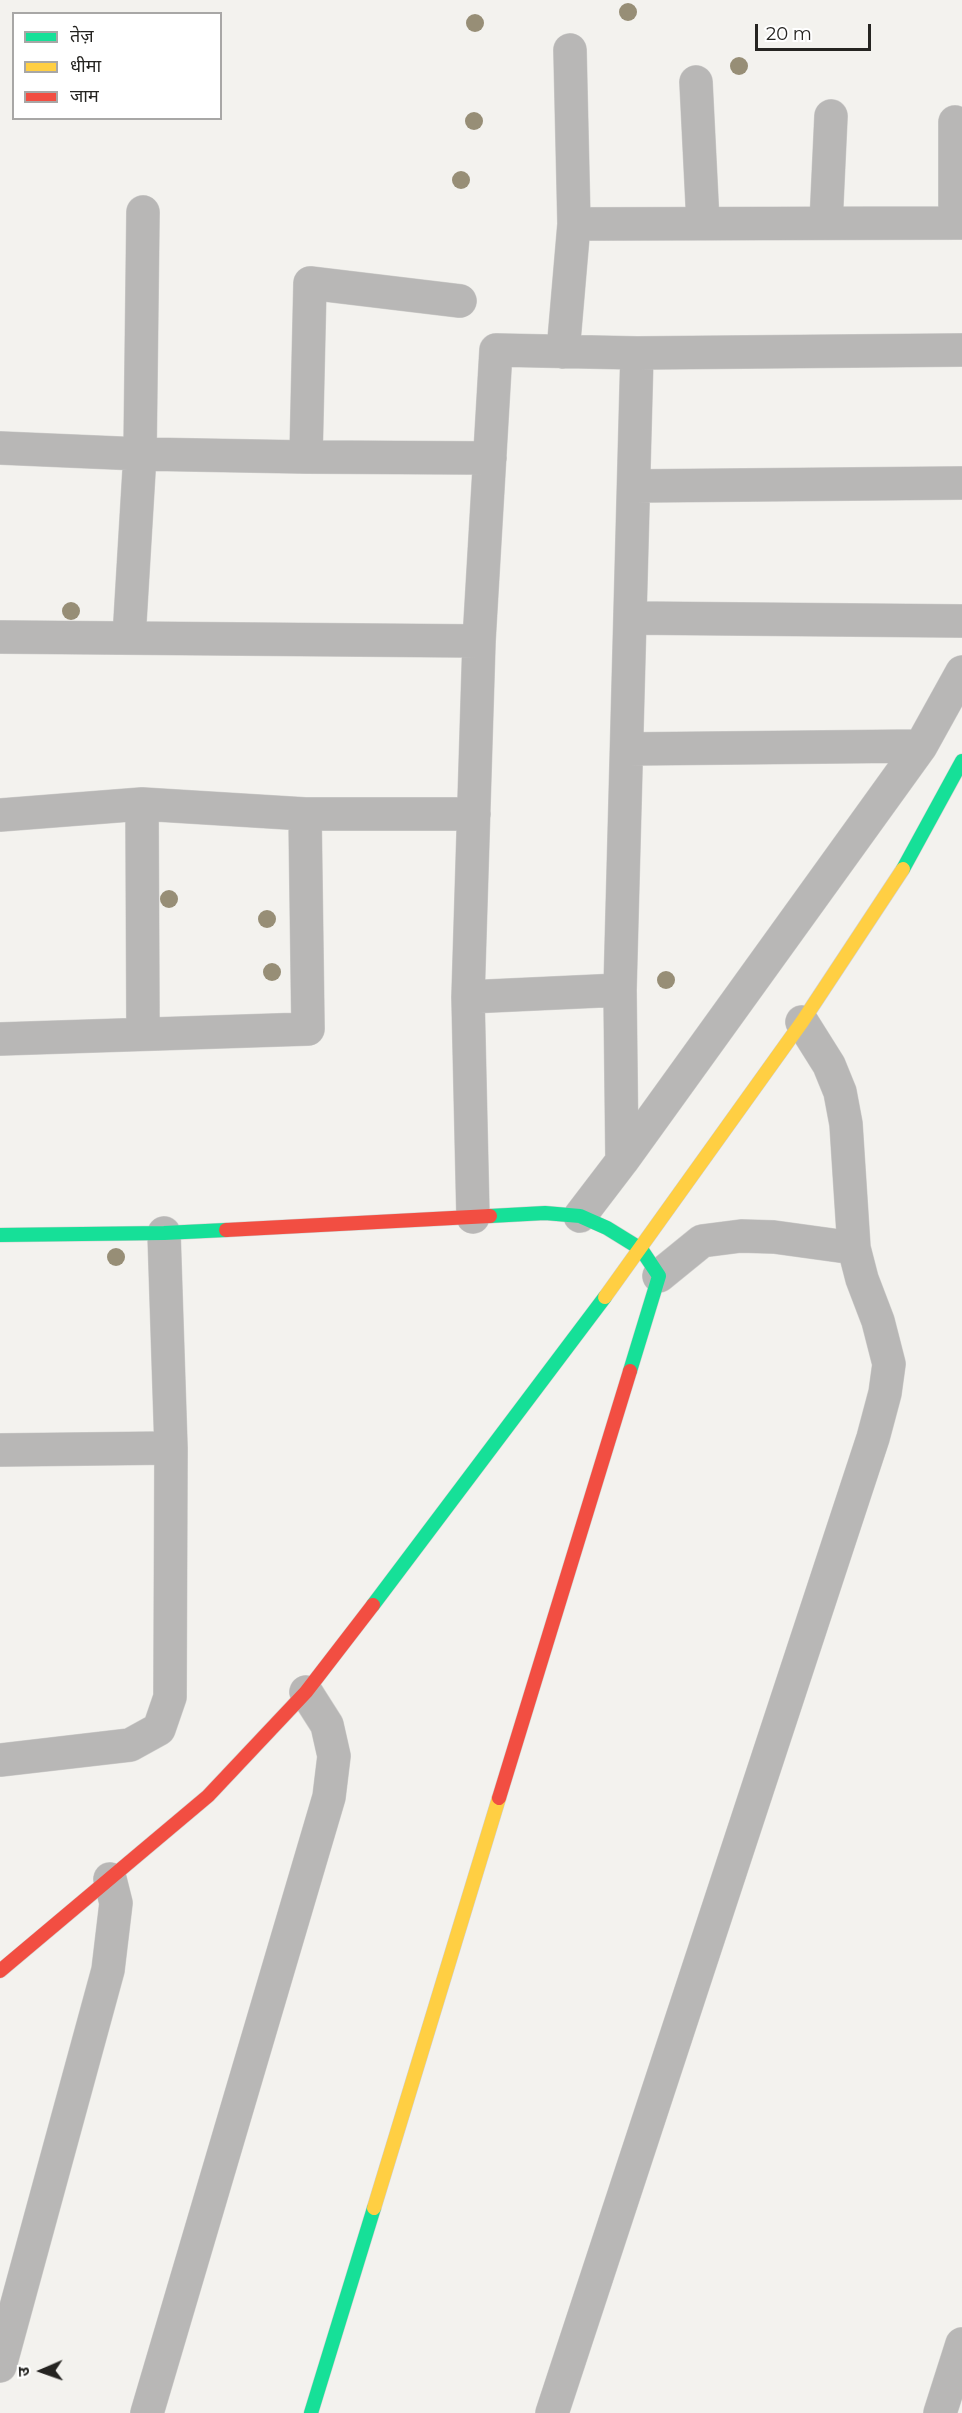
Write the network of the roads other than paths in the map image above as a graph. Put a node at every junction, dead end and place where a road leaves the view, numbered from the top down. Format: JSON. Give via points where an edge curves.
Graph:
{"nodes":[{"id":1,"x":570,"y":50,"type":"dead end"},
{"id":2,"x":696,"y":82,"type":"dead end"},
{"id":3,"x":831,"y":116,"type":"dead end"},
{"id":4,"x":955,"y":122,"type":"dead end"},
{"id":5,"x":143,"y":212,"type":"dead end"},
{"id":6,"x":703,"y":223,"type":"junction"},
{"id":7,"x":826,"y":223,"type":"junction"},
{"id":8,"x":958,"y":223,"type":"edge"},
{"id":9,"x":574,"y":224,"type":"junction"},
{"id":10,"x":460,"y":301,"type":"dead end"},
{"id":11,"x":962,"y":350,"type":"edge"},
{"id":12,"x":563,"y":352,"type":"junction"},
{"id":13,"x":637,"y":353,"type":"junction"},
{"id":14,"x":0,"y":448,"type":"edge"},
{"id":15,"x":140,"y":454,"type":"junction"},
{"id":16,"x":306,"y":457,"type":"junction"},
{"id":17,"x":490,"y":458,"type":"junction"},
{"id":18,"x":962,"y":483,"type":"edge"},
{"id":19,"x":634,"y":486,"type":"junction"},
{"id":20,"x":630,"y":618,"type":"junction"},
{"id":21,"x":962,"y":621,"type":"edge"},
{"id":22,"x":0,"y":637,"type":"edge"},
{"id":23,"x":129,"y":638,"type":"junction"},
{"id":24,"x":479,"y":641,"type":"junction"},
{"id":25,"x":962,"y":672,"type":"edge"},
{"id":26,"x":921,"y":746,"type":"junction"},
{"id":27,"x":627,"y":748,"type":"junction"},
{"id":28,"x":962,"y":760,"type":"edge"},
{"id":29,"x":142,"y":804,"type":"junction"},
{"id":30,"x":305,"y":814,"type":"junction"},
{"id":31,"x":474,"y":814,"type":"junction"},
{"id":32,"x":0,"y":815,"type":"edge"},
{"id":33,"x":620,"y":990,"type":"junction"},
{"id":34,"x":468,"y":997,"type":"junction"},
{"id":35,"x":802,"y":1022,"type":"junction"},
{"id":36,"x":143,"y":1034,"type":"junction"},
{"id":37,"x":0,"y":1039,"type":"edge"},
{"id":38,"x":622,"y":1161,"type":"junction"},
{"id":39,"x":580,"y":1216,"type":"junction"},
{"id":40,"x":473,"y":1217,"type":"junction"},
{"id":41,"x":164,"y":1233,"type":"junction"},
{"id":42,"x":0,"y":1235,"type":"edge"},
{"id":43,"x":641,"y":1248,"type":"junction"},
{"id":44,"x":854,"y":1248,"type":"junction"},
{"id":45,"x":659,"y":1276,"type":"junction"},
{"id":46,"x":171,"y":1448,"type":"junction"},
{"id":47,"x":0,"y":1450,"type":"edge"},
{"id":48,"x":306,"y":1692,"type":"junction"},
{"id":49,"x":0,"y":1760,"type":"edge"},
{"id":50,"x":110,"y":1879,"type":"junction"},
{"id":51,"x":0,"y":1971,"type":"edge"},
{"id":52,"x":962,"y":2344,"type":"edge"},
{"id":53,"x":0,"y":2366,"type":"edge"},
{"id":54,"x":147,"y":2413,"type":"edge"},
{"id":55,"x":311,"y":2413,"type":"edge"},
{"id":56,"x":552,"y":2413,"type":"edge"},
{"id":57,"x":940,"y":2413,"type":"edge"}],
"edges":[{"from":1,"to":9,"type":"street"},
{"from":2,"to":6,"type":"street"},
{"from":3,"to":7,"type":"street"},
{"from":4,"to":8,"type":"street"},
{"from":5,"to":15,"type":"street"},
{"from":6,"to":7,"type":"street"},
{"from":6,"to":9,"type":"street"},
{"from":7,"to":8,"type":"street"},
{"from":9,"to":12,"type":"street"},
{"from":10,"to":16,"type":"street","via":[[310,283]]},
{"from":11,"to":13,"type":"street"},
{"from":12,"to":13,"type":"street"},
{"from":12,"to":17,"type":"street","via":[[496,350]]},
{"from":13,"to":19,"type":"street"},
{"from":14,"to":15,"type":"street"},
{"from":15,"to":16,"type":"street"},
{"from":15,"to":23,"type":"street"},
{"from":16,"to":17,"type":"street"},
{"from":17,"to":24,"type":"street"},
{"from":18,"to":19,"type":"street"},
{"from":19,"to":20,"type":"street"},
{"from":20,"to":21,"type":"street"},
{"from":20,"to":27,"type":"street"},
{"from":22,"to":23,"type":"street"},
{"from":23,"to":24,"type":"street"},
{"from":24,"to":31,"type":"street"},
{"from":25,"to":26,"type":"street"},
{"from":26,"to":27,"type":"street"},
{"from":26,"to":38,"type":"street"},
{"from":27,"to":33,"type":"street"},
{"from":28,"to":35,"type":"street","via":[[910,858]]},
{"from":29,"to":30,"type":"street"},
{"from":29,"to":32,"type":"street"},
{"from":29,"to":36,"type":"street"},
{"from":30,"to":31,"type":"street"},
{"from":30,"to":36,"type":"street","via":[[308,1029]]},
{"from":31,"to":34,"type":"street"},
{"from":33,"to":34,"type":"street"},
{"from":33,"to":38,"type":"street"},
{"from":34,"to":40,"type":"street"},
{"from":35,"to":43,"type":"street"},
{"from":35,"to":44,"type":"street","via":[[829,1065],[840,1092],[846,1124]]},
{"from":36,"to":37,"type":"street"},
{"from":38,"to":39,"type":"street"},
{"from":39,"to":40,"type":"street","via":[[545,1213]]},
{"from":39,"to":43,"type":"street"},
{"from":40,"to":41,"type":"street"},
{"from":41,"to":42,"type":"street"},
{"from":41,"to":46,"type":"street"},
{"from":43,"to":45,"type":"street"},
{"from":43,"to":48,"type":"street"},
{"from":44,"to":45,"type":"street","via":[[774,1237],[702,1241]]},
{"from":44,"to":56,"type":"street","via":[[889,1364],[885,1393]]},
{"from":45,"to":55,"type":"street"},
{"from":46,"to":47,"type":"street"},
{"from":46,"to":49,"type":"street","via":[[170,1697],[159,1729],[130,1745]]},
{"from":48,"to":50,"type":"street","via":[[208,1796]]},
{"from":48,"to":54,"type":"street","via":[[327,1725],[334,1756],[329,1797]]},
{"from":50,"to":51,"type":"street"},
{"from":50,"to":53,"type":"street","via":[[116,1903],[108,1970]]},
{"from":52,"to":57,"type":"street"}]}
